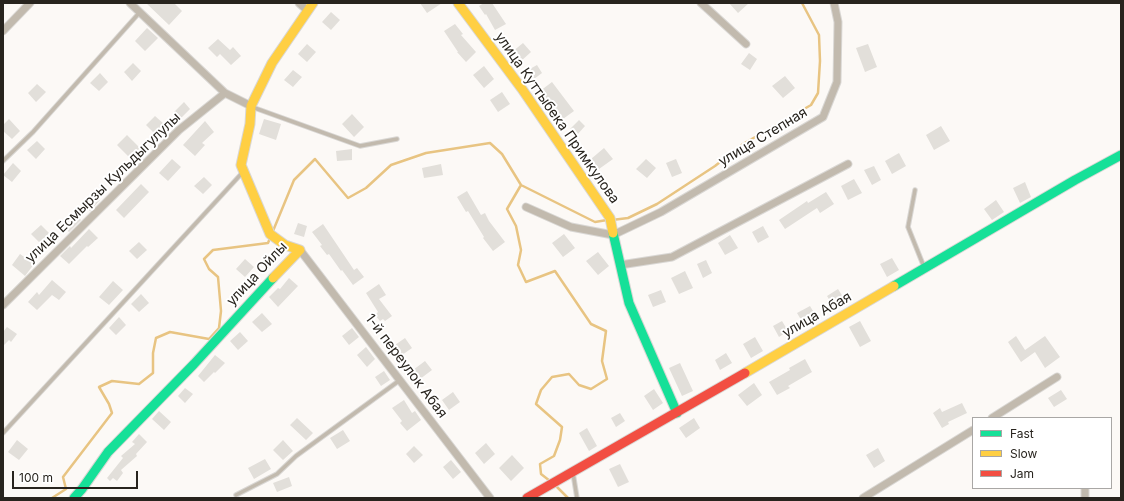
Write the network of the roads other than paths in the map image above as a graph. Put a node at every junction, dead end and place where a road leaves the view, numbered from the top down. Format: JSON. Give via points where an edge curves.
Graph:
{"nodes":[{"id":1,"x":30,"y":3,"type":"edge"},
{"id":2,"x":130,"y":3,"type":"edge"},
{"id":3,"x":299,"y":3,"type":"edge"},
{"id":4,"x":313,"y":3,"type":"edge"},
{"id":5,"x":458,"y":3,"type":"edge"},
{"id":6,"x":701,"y":3,"type":"edge"},
{"id":7,"x":834,"y":3,"type":"edge"},
{"id":8,"x":307,"y":10,"type":"junction"},
{"id":9,"x":140,"y":12,"type":"junction"},
{"id":10,"x":3,"y":31,"type":"edge"},
{"id":11,"x":746,"y":44,"type":"dead end"},
{"id":12,"x":225,"y":94,"type":"junction"},
{"id":13,"x":251,"y":106,"type":"junction"},
{"id":14,"x":398,"y":139,"type":"dead end"},
{"id":15,"x":1121,"y":155,"type":"edge"},
{"id":16,"x":3,"y":161,"type":"edge"},
{"id":17,"x":848,"y":164,"type":"dead end"},
{"id":18,"x":244,"y":171,"type":"junction"},
{"id":19,"x":915,"y":190,"type":"dead end"},
{"id":20,"x":526,"y":207,"type":"dead end"},
{"id":21,"x":613,"y":235,"type":"junction"},
{"id":22,"x":300,"y":250,"type":"junction"},
{"id":23,"x":620,"y":265,"type":"junction"},
{"id":24,"x":924,"y":268,"type":"junction"},
{"id":25,"x":3,"y":306,"type":"edge"},
{"id":26,"x":1057,"y":377,"type":"dead end"},
{"id":27,"x":400,"y":380,"type":"junction"},
{"id":28,"x":677,"y":413,"type":"junction"},
{"id":29,"x":994,"y":417,"type":"edge"},
{"id":30,"x":972,"y":431,"type":"edge"},
{"id":31,"x":3,"y":433,"type":"edge"},
{"id":32,"x":573,"y":472,"type":"junction"},
{"id":33,"x":1085,"y":489,"type":"edge"},
{"id":34,"x":236,"y":495,"type":"dead end"},
{"id":35,"x":530,"y":496,"type":"edge"},
{"id":36,"x":74,"y":498,"type":"edge"},
{"id":37,"x":490,"y":498,"type":"edge"},
{"id":38,"x":577,"y":498,"type":"edge"},
{"id":39,"x":863,"y":498,"type":"edge"},
{"id":40,"x":1085,"y":498,"type":"edge"}],
"edges":[{"from":1,"to":10,"type":"street"},
{"from":2,"to":9,"type":"street"},
{"from":3,"to":8,"type":"street"},
{"from":4,"to":8,"type":"street","name":"улица Ойлы"},
{"from":5,"to":21,"type":"street","name":"улица Куттыбека Примкулова","via":[[522,89],[610,218]]},
{"from":6,"to":11,"type":"street"},
{"from":7,"to":21,"type":"street","name":"улица Степная","via":[[838,22],[837,82],[823,117],[661,212]]},
{"from":8,"to":13,"type":"street","name":"улица Ойлы","via":[[272,62]]},
{"from":9,"to":12,"type":"street"},
{"from":9,"to":16,"type":"lane","via":[[33,132]]},
{"from":12,"to":13,"type":"street"},
{"from":12,"to":25,"type":"street","name":"улица Есмырзы Кульдыгулулы","via":[[179,130]]},
{"from":13,"to":14,"type":"lane","via":[[360,146]]},
{"from":13,"to":18,"type":"street","name":"улица Ойлы","via":[[250,124],[241,165]]},
{"from":15,"to":24,"type":"street","name":"улица Абая"},
{"from":17,"to":23,"type":"street","via":[[672,256]]},
{"from":18,"to":22,"type":"street","name":"улица Ойлы","via":[[270,234],[285,245]]},
{"from":18,"to":31,"type":"lane"},
{"from":19,"to":24,"type":"lane","via":[[908,227]]},
{"from":20,"to":21,"type":"street","via":[[571,226]]},
{"from":21,"to":23,"type":"street","name":"улица Куттыбека Примкулова"},
{"from":22,"to":27,"type":"street","name":"1-й переулок Абая"},
{"from":22,"to":36,"type":"street","name":"улица Ойлы","via":[[108,452]]},
{"from":23,"to":28,"type":"street","name":"улица Куттыбека Примкулова","via":[[629,303]]},
{"from":24,"to":28,"type":"street","name":"улица Абая"},
{"from":26,"to":29,"type":"street"},
{"from":27,"to":34,"type":"lane","via":[[296,456],[277,474]]},
{"from":27,"to":37,"type":"street","name":"1-й переулок Абая"},
{"from":28,"to":32,"type":"street","name":"улица Абая"},
{"from":30,"to":39,"type":"street"},
{"from":32,"to":35,"type":"street","name":"улица Абая"},
{"from":32,"to":38,"type":"lane"},
{"from":33,"to":40,"type":"street"}]}
